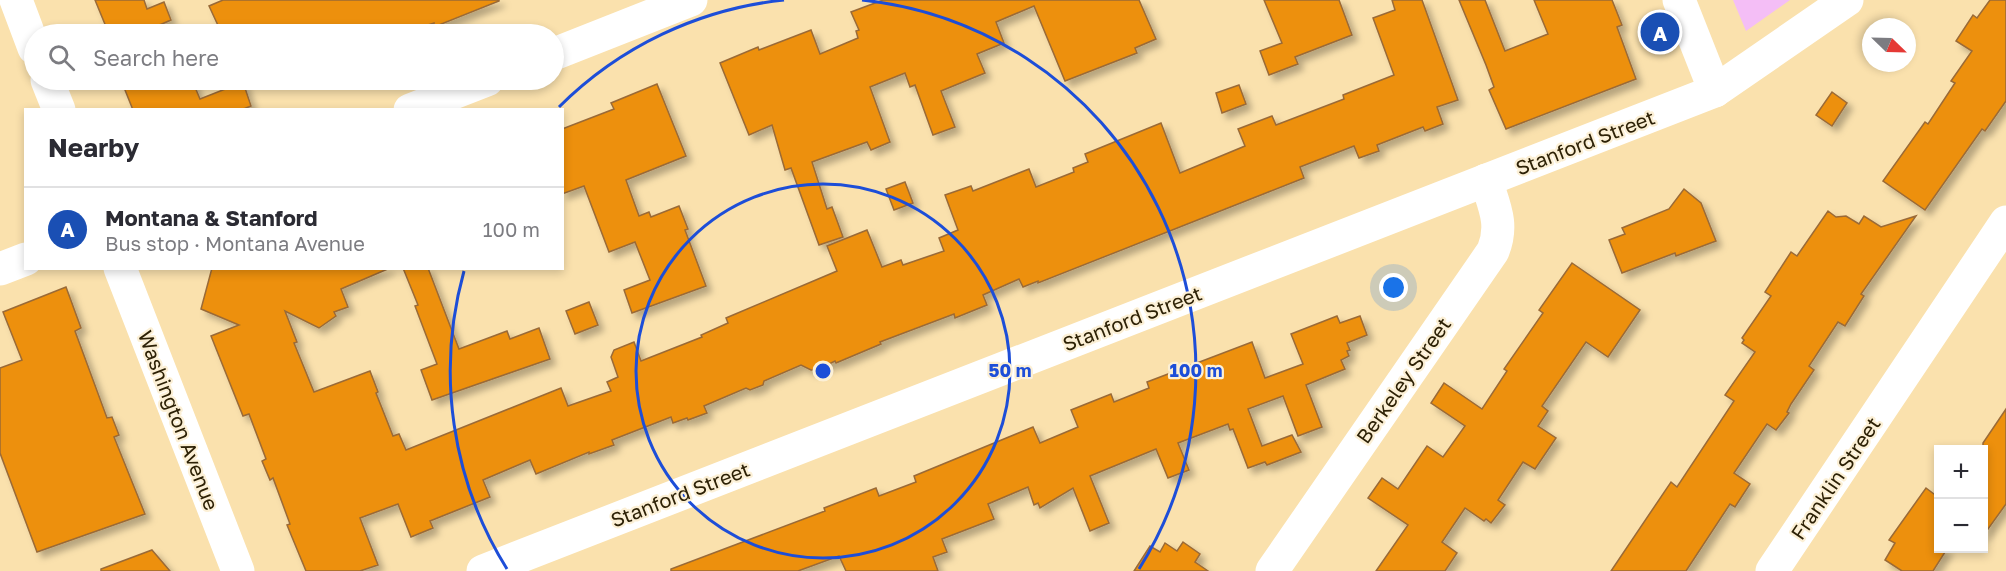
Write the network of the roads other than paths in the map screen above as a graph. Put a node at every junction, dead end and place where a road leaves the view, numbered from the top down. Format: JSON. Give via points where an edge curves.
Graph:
{"nodes":[{"id":1,"x":16,"y":0,"type":"edge"},
{"id":2,"x":691,"y":0,"type":"edge"},
{"id":3,"x":1679,"y":0,"type":"edge"},
{"id":4,"x":1847,"y":0,"type":"edge"},
{"id":5,"x":25,"y":24,"type":"edge"},
{"id":6,"x":564,"y":50,"type":"edge"},
{"id":7,"x":51,"y":90,"type":"edge"},
{"id":8,"x":461,"y":90,"type":"edge"},
{"id":9,"x":1715,"y":91,"type":"junction"},
{"id":10,"x":57,"y":108,"type":"edge"},
{"id":11,"x":415,"y":108,"type":"edge"},
{"id":12,"x":1486,"y":180,"type":"junction"},
{"id":13,"x":2006,"y":222,"type":"edge"},
{"id":14,"x":24,"y":260,"type":"edge"},
{"id":15,"x":0,"y":269,"type":"edge"},
{"id":16,"x":121,"y":270,"type":"edge"},
{"id":17,"x":238,"y":571,"type":"edge"},
{"id":18,"x":483,"y":571,"type":"edge"},
{"id":19,"x":1272,"y":571,"type":"edge"},
{"id":20,"x":1772,"y":571,"type":"edge"}],
"edges":[{"from":1,"to":5,"type":"street"},
{"from":2,"to":6,"type":"street"},
{"from":3,"to":9,"type":"street"},
{"from":4,"to":9,"type":"street","name":"Stanford Street"},
{"from":7,"to":10,"type":"street"},
{"from":8,"to":11,"type":"street"},
{"from":9,"to":12,"type":"street","name":"Stanford Street"},
{"from":12,"to":18,"type":"street","name":"Stanford Street"},
{"from":12,"to":19,"type":"street","name":"Berkeley Street","via":[[1498,218],[1493,251]]},
{"from":13,"to":20,"type":"street","name":"Franklin Street"},
{"from":14,"to":15,"type":"street"},
{"from":16,"to":17,"type":"street","name":"Washington Avenue"}]}
